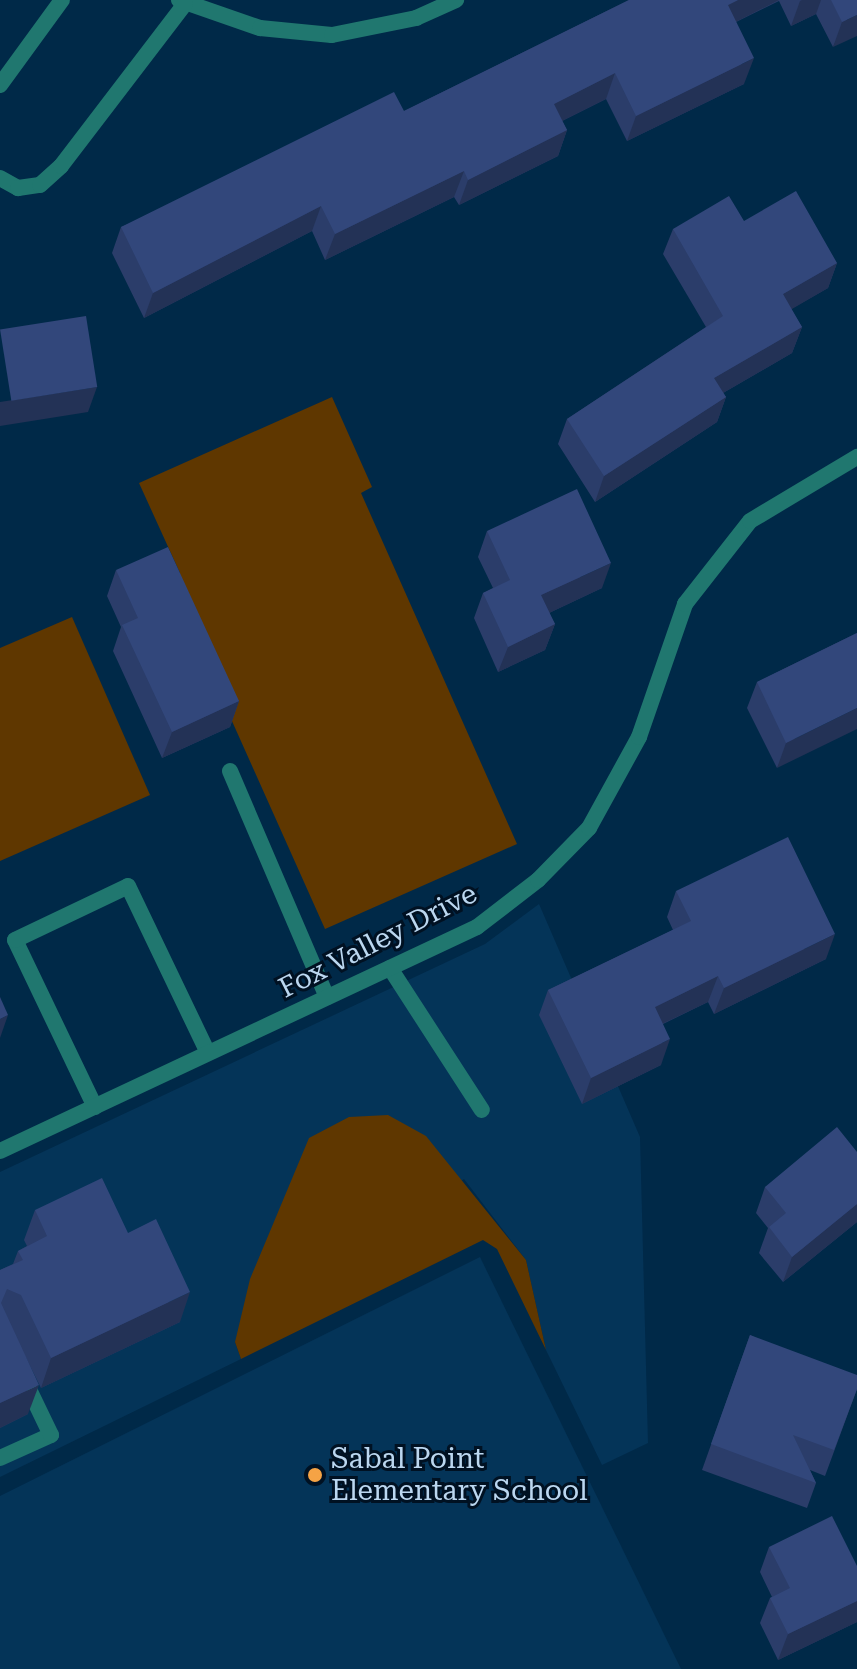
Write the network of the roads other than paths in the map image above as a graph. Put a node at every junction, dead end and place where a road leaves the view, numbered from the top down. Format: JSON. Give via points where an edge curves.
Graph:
{"nodes":[{"id":1,"x":62,"y":0,"type":"edge"},
{"id":2,"x":456,"y":0,"type":"edge"},
{"id":3,"x":182,"y":2,"type":"edge"},
{"id":4,"x":0,"y":85,"type":"edge"},
{"id":5,"x":0,"y":178,"type":"edge"},
{"id":6,"x":857,"y":457,"type":"edge"},
{"id":7,"x":230,"y":771,"type":"dead end"},
{"id":8,"x":390,"y":968,"type":"junction"},
{"id":9,"x":327,"y":997,"type":"junction"},
{"id":10,"x":208,"y":1053,"type":"junction"},
{"id":11,"x":95,"y":1107,"type":"junction"},
{"id":12,"x":482,"y":1110,"type":"dead end"},
{"id":13,"x":0,"y":1151,"type":"edge"},
{"id":14,"x":13,"y":1355,"type":"edge"},
{"id":15,"x":0,"y":1458,"type":"edge"}],
"edges":[{"from":1,"to":4,"type":"street"},
{"from":2,"to":3,"type":"street","via":[[416,18],[332,35],[260,28]]},
{"from":3,"to":5,"type":"street","via":[[61,166],[40,185],[18,188]]},
{"from":6,"to":8,"type":"street","name":"Fox Valley Drive","via":[[750,521],[685,604],[639,737],[589,828],[538,880],[477,927]]},
{"from":7,"to":9,"type":"street"},
{"from":8,"to":9,"type":"street","name":"Fox Valley Drive"},
{"from":8,"to":12,"type":"street"},
{"from":9,"to":10,"type":"street","name":"Fox Valley Drive"},
{"from":10,"to":11,"type":"street","name":"Fox Valley Drive"},
{"from":10,"to":11,"type":"street","via":[[128,886],[15,940]]},
{"from":11,"to":13,"type":"street","name":"Fox Valley Drive"},
{"from":14,"to":15,"type":"street","via":[[51,1435]]}]}
